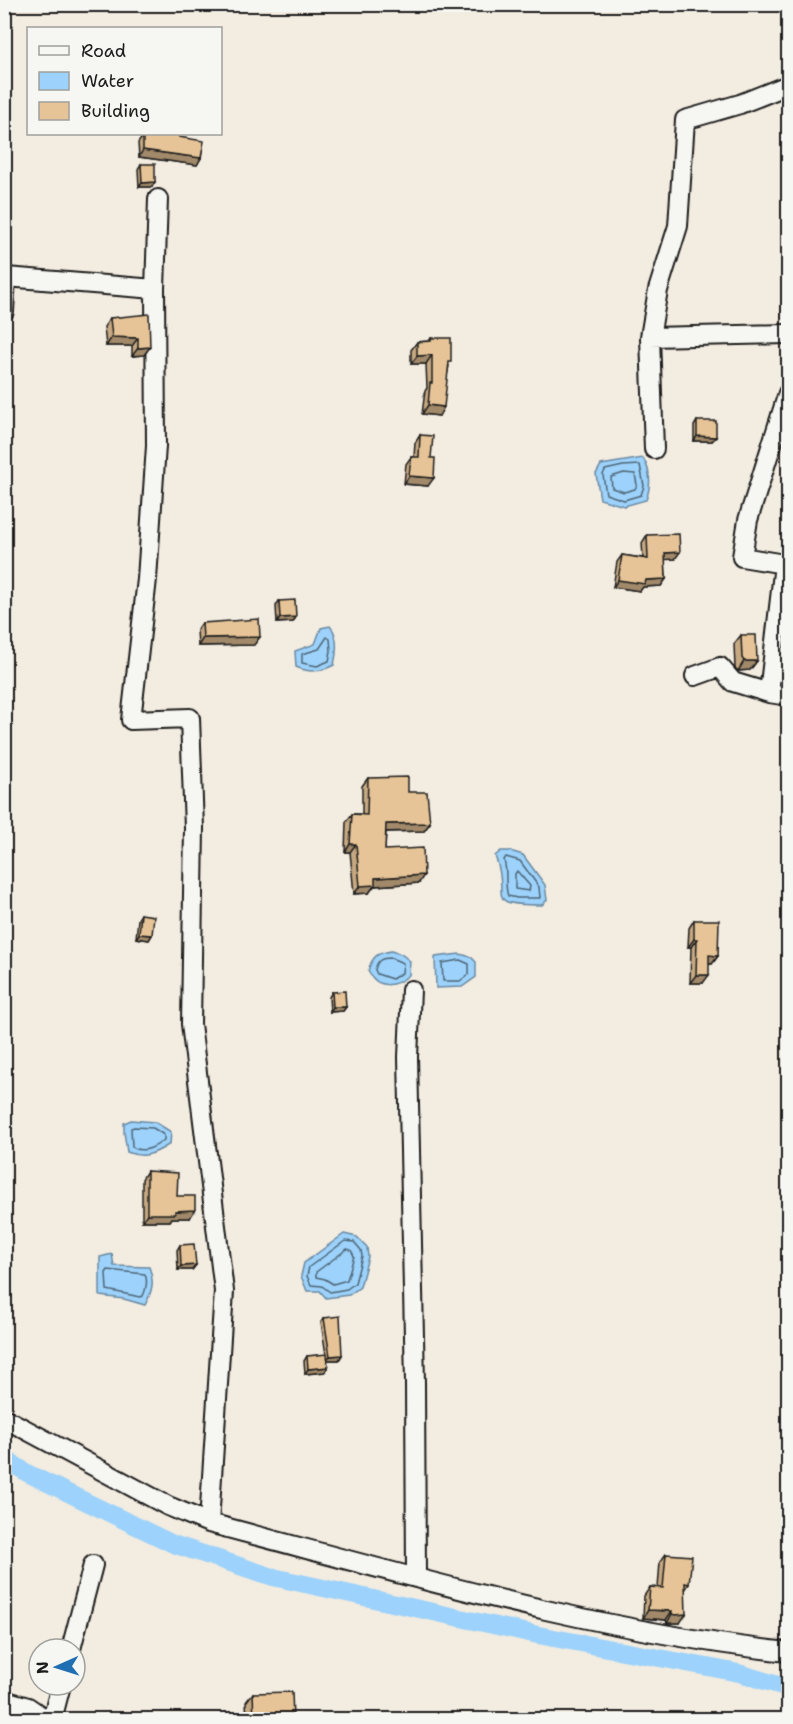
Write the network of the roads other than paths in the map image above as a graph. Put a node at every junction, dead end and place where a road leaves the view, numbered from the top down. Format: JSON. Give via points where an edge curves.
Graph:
{"nodes":[{"id":1,"x":789,"y":85,"type":"edge"},
{"id":2,"x":158,"y":199,"type":"dead end"},
{"id":3,"x":155,"y":289,"type":"junction"},
{"id":4,"x":4,"y":311,"type":"edge"},
{"id":5,"x":789,"y":334,"type":"edge"},
{"id":6,"x":650,"y":337,"type":"junction"},
{"id":7,"x":789,"y":393,"type":"edge"},
{"id":8,"x":785,"y":418,"type":"edge"},
{"id":9,"x":654,"y":449,"type":"dead end"},
{"id":10,"x":695,"y":676,"type":"dead end"},
{"id":11,"x":769,"y":693,"type":"junction"},
{"id":12,"x":789,"y":696,"type":"edge"},
{"id":13,"x":411,"y":990,"type":"dead end"},
{"id":14,"x":4,"y":1418,"type":"edge"},
{"id":15,"x":209,"y":1523,"type":"junction"},
{"id":16,"x":93,"y":1564,"type":"dead end"},
{"id":17,"x":416,"y":1578,"type":"junction"},
{"id":18,"x":74,"y":1637,"type":"edge"},
{"id":19,"x":789,"y":1652,"type":"edge"},
{"id":20,"x":58,"y":1697,"type":"edge"},
{"id":21,"x":4,"y":1700,"type":"edge"},
{"id":22,"x":47,"y":1719,"type":"edge"},
{"id":23,"x":52,"y":1719,"type":"edge"}],
"edges":[{"from":1,"to":6,"type":"street","via":[[685,120],[678,226],[658,290]]},
{"from":2,"to":3,"type":"street"},
{"from":3,"to":4,"type":"street","via":[[6,277]]},
{"from":3,"to":15,"type":"street","via":[[156,446],[147,579],[131,720],[190,718],[194,828],[191,1024],[224,1292]]},
{"from":5,"to":6,"type":"street"},
{"from":6,"to":9,"type":"street"},
{"from":7,"to":8,"type":"street"},
{"from":8,"to":11,"type":"street","via":[[748,520],[742,557],[784,564]]},
{"from":10,"to":11,"type":"street","via":[[720,667],[733,682]]},
{"from":11,"to":12,"type":"street"},
{"from":13,"to":17,"type":"street","via":[[408,1057]]},
{"from":14,"to":15,"type":"street","via":[[168,1506]]},
{"from":15,"to":17,"type":"street"},
{"from":16,"to":18,"type":"street"},
{"from":17,"to":19,"type":"street","via":[[626,1627]]},
{"from":20,"to":23,"type":"street"},
{"from":21,"to":22,"type":"street","via":[[28,1707]]}]}
